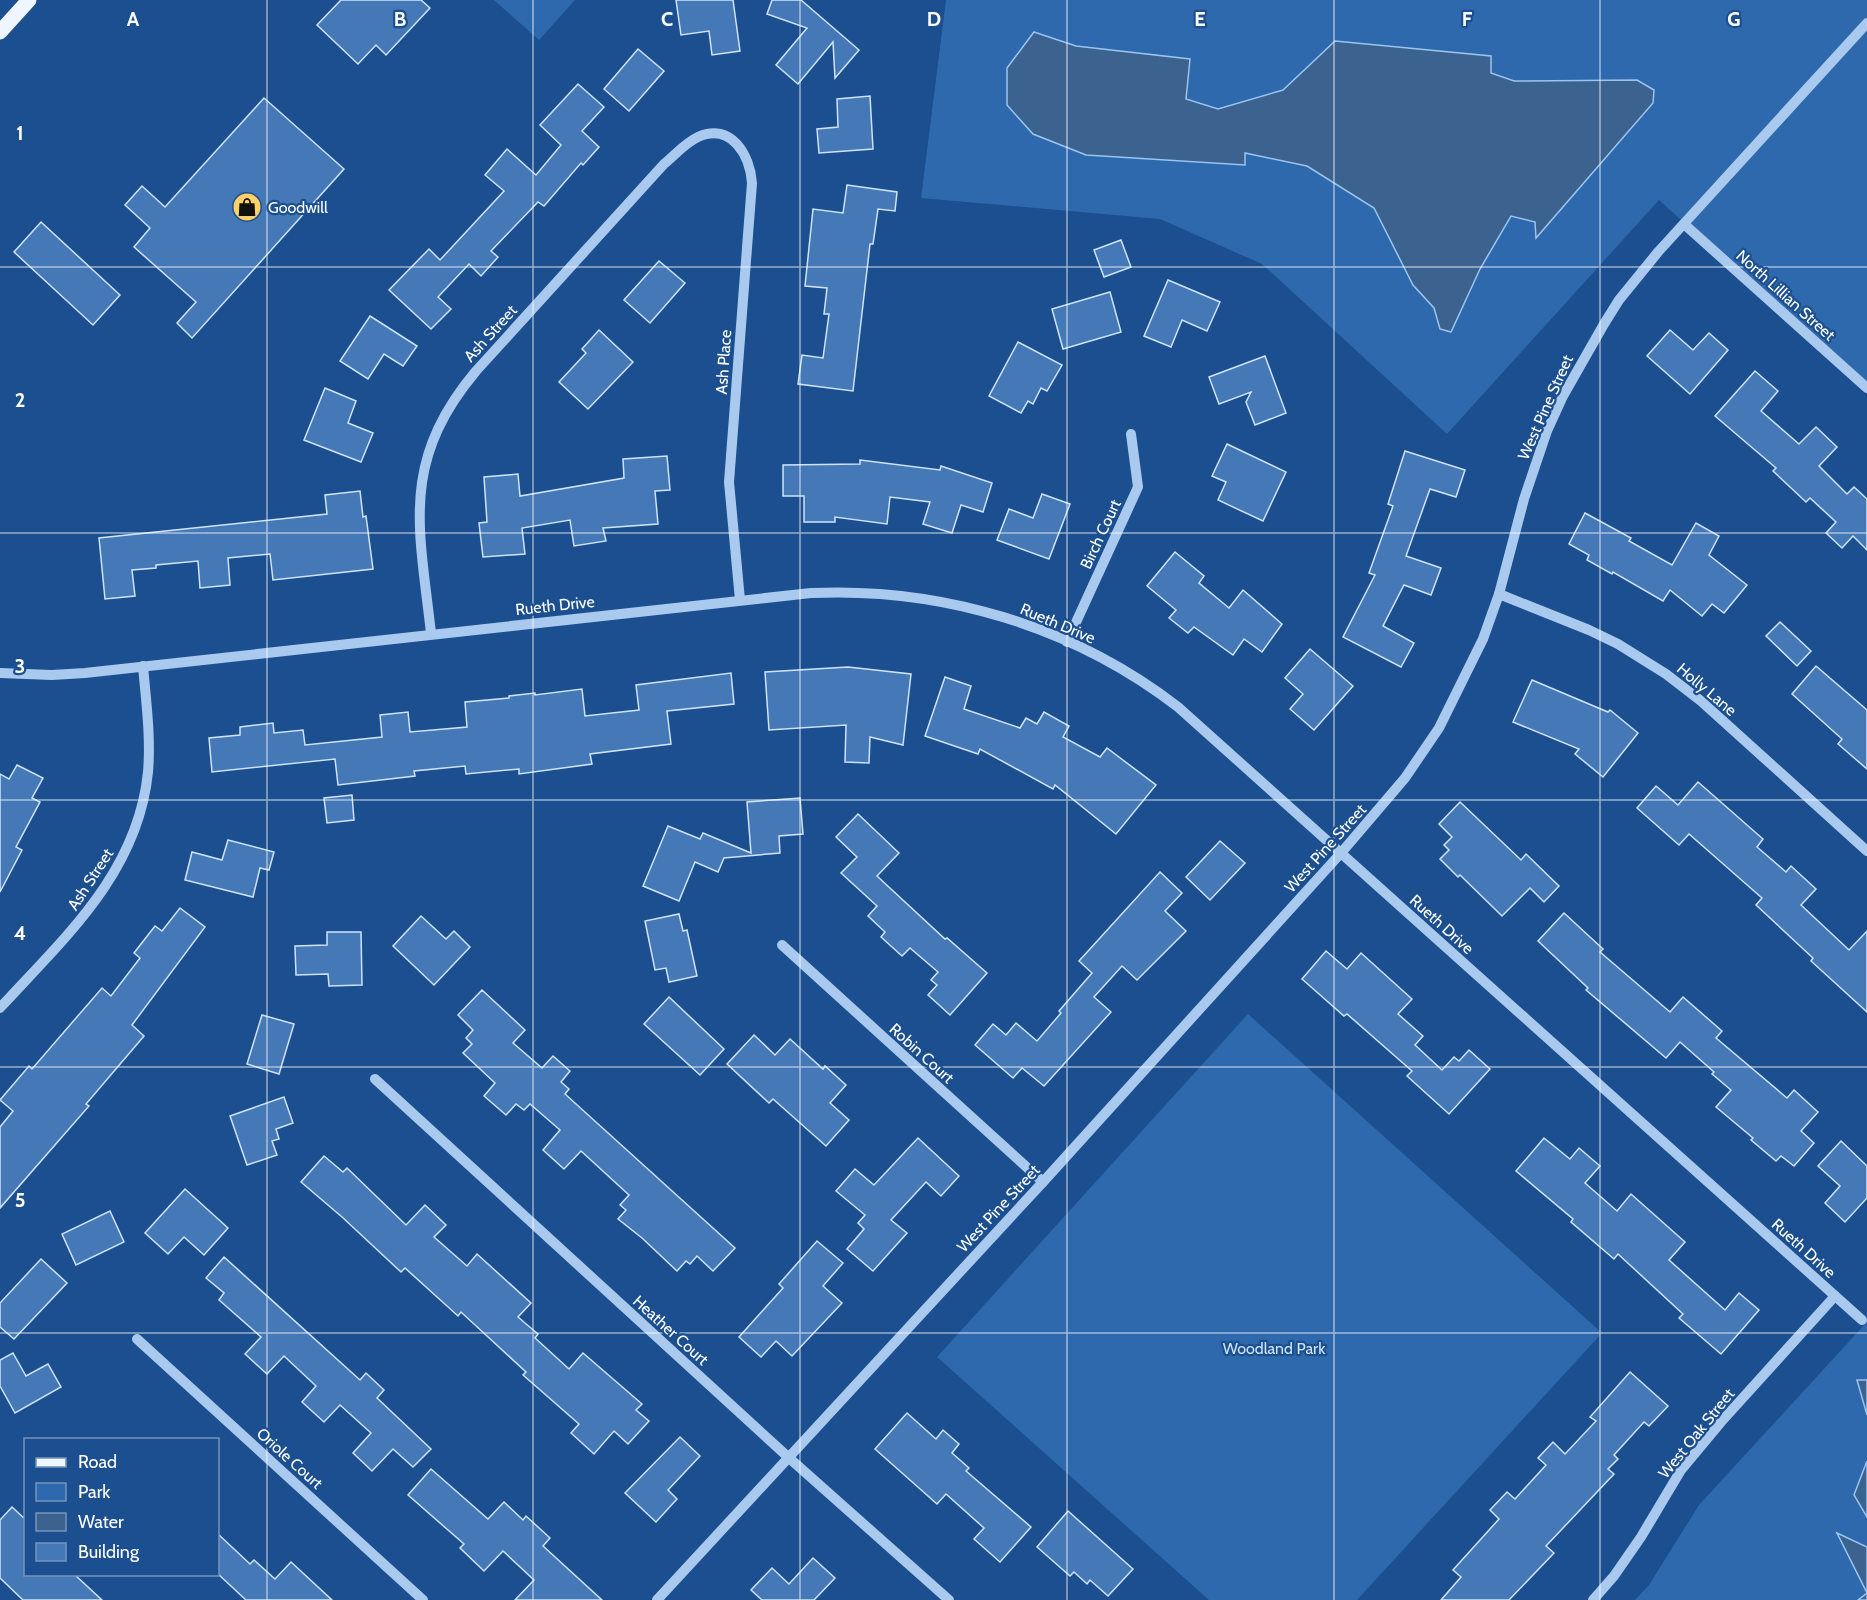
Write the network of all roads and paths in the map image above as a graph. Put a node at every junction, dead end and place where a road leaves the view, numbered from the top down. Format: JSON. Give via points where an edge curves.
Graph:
{"nodes":[{"id":1,"x":29,"y":0,"type":"edge"},
{"id":2,"x":1867,"y":23,"type":"edge"},
{"id":3,"x":0,"y":32,"type":"edge"},
{"id":4,"x":726,"y":137,"type":"joint"},
{"id":5,"x":1684,"y":224,"type":"junction"},
{"id":6,"x":1867,"y":388,"type":"edge"},
{"id":7,"x":1131,"y":434,"type":"dead end"},
{"id":8,"x":1499,"y":594,"type":"junction"},
{"id":9,"x":740,"y":600,"type":"junction"},
{"id":10,"x":431,"y":633,"type":"junction"},
{"id":11,"x":1067,"y":642,"type":"junction"},
{"id":12,"x":142,"y":666,"type":"junction"},
{"id":13,"x":0,"y":673,"type":"edge"},
{"id":14,"x":1867,"y":851,"type":"edge"},
{"id":15,"x":1341,"y":853,"type":"junction"},
{"id":16,"x":782,"y":945,"type":"dead end"},
{"id":17,"x":0,"y":1008,"type":"edge"},
{"id":18,"x":375,"y":1079,"type":"dead end"},
{"id":19,"x":1043,"y":1182,"type":"junction"},
{"id":20,"x":1835,"y":1296,"type":"junction"},
{"id":21,"x":1862,"y":1320,"type":"dead end"},
{"id":22,"x":137,"y":1339,"type":"dead end"},
{"id":23,"x":788,"y":1457,"type":"junction"},
{"id":24,"x":423,"y":1600,"type":"edge"},
{"id":25,"x":657,"y":1600,"type":"edge"},
{"id":26,"x":949,"y":1600,"type":"edge"},
{"id":27,"x":1593,"y":1600,"type":"edge"}],
"edges":[{"from":1,"to":3,"type":"main road"},
{"from":2,"to":5,"type":"street","name":"West Pine Street"},
{"from":4,"to":9,"type":"street","name":"Ash Place","via":[[747,157],[752,183],[729,483]]},
{"from":4,"to":10,"type":"street","name":"Ash Street","via":[[709,134],[694,139],[664,164],[476,371],[449,408],[431,441],[419,494]]},
{"from":5,"to":6,"type":"street","name":"North Lillian Street"},
{"from":5,"to":8,"type":"street","name":"West Pine Street","via":[[1619,300],[1563,396],[1534,466]]},
{"from":7,"to":11,"type":"street","name":"Birch Court","via":[[1138,487]]},
{"from":8,"to":14,"type":"street","name":"Holly Lane","via":[[1589,630],[1666,674]]},
{"from":8,"to":15,"type":"street","name":"West Pine Street","via":[[1473,660],[1439,728],[1405,778]]},
{"from":9,"to":10,"type":"street","name":"Rueth Drive"},
{"from":9,"to":11,"type":"street","name":"Rueth Drive","via":[[838,592],[918,598],[999,615]]},
{"from":10,"to":12,"type":"street","name":"Rueth Drive"},
{"from":11,"to":15,"type":"street","name":"Rueth Drive","via":[[1119,667],[1159,693]]},
{"from":12,"to":13,"type":"street","name":"Rueth Drive","via":[[52,675]]},
{"from":12,"to":17,"type":"street","name":"Ash Street","via":[[149,740],[147,773],[142,804],[121,864],[83,918]]},
{"from":15,"to":19,"type":"street","name":"West Pine Street"},
{"from":15,"to":20,"type":"street","name":"Rueth Drive"},
{"from":16,"to":19,"type":"street","name":"Robin Court"},
{"from":18,"to":23,"type":"street","name":"Heather Court"},
{"from":19,"to":23,"type":"street","name":"West Pine Street"},
{"from":20,"to":21,"type":"street","name":"Rueth Drive"},
{"from":20,"to":27,"type":"street","name":"West Oak Street","via":[[1693,1456],[1641,1538]]},
{"from":22,"to":24,"type":"street","name":"Oriole Court"},
{"from":23,"to":25,"type":"street","name":"West Pine Street"},
{"from":23,"to":26,"type":"street","name":"Heather Court"}]}
